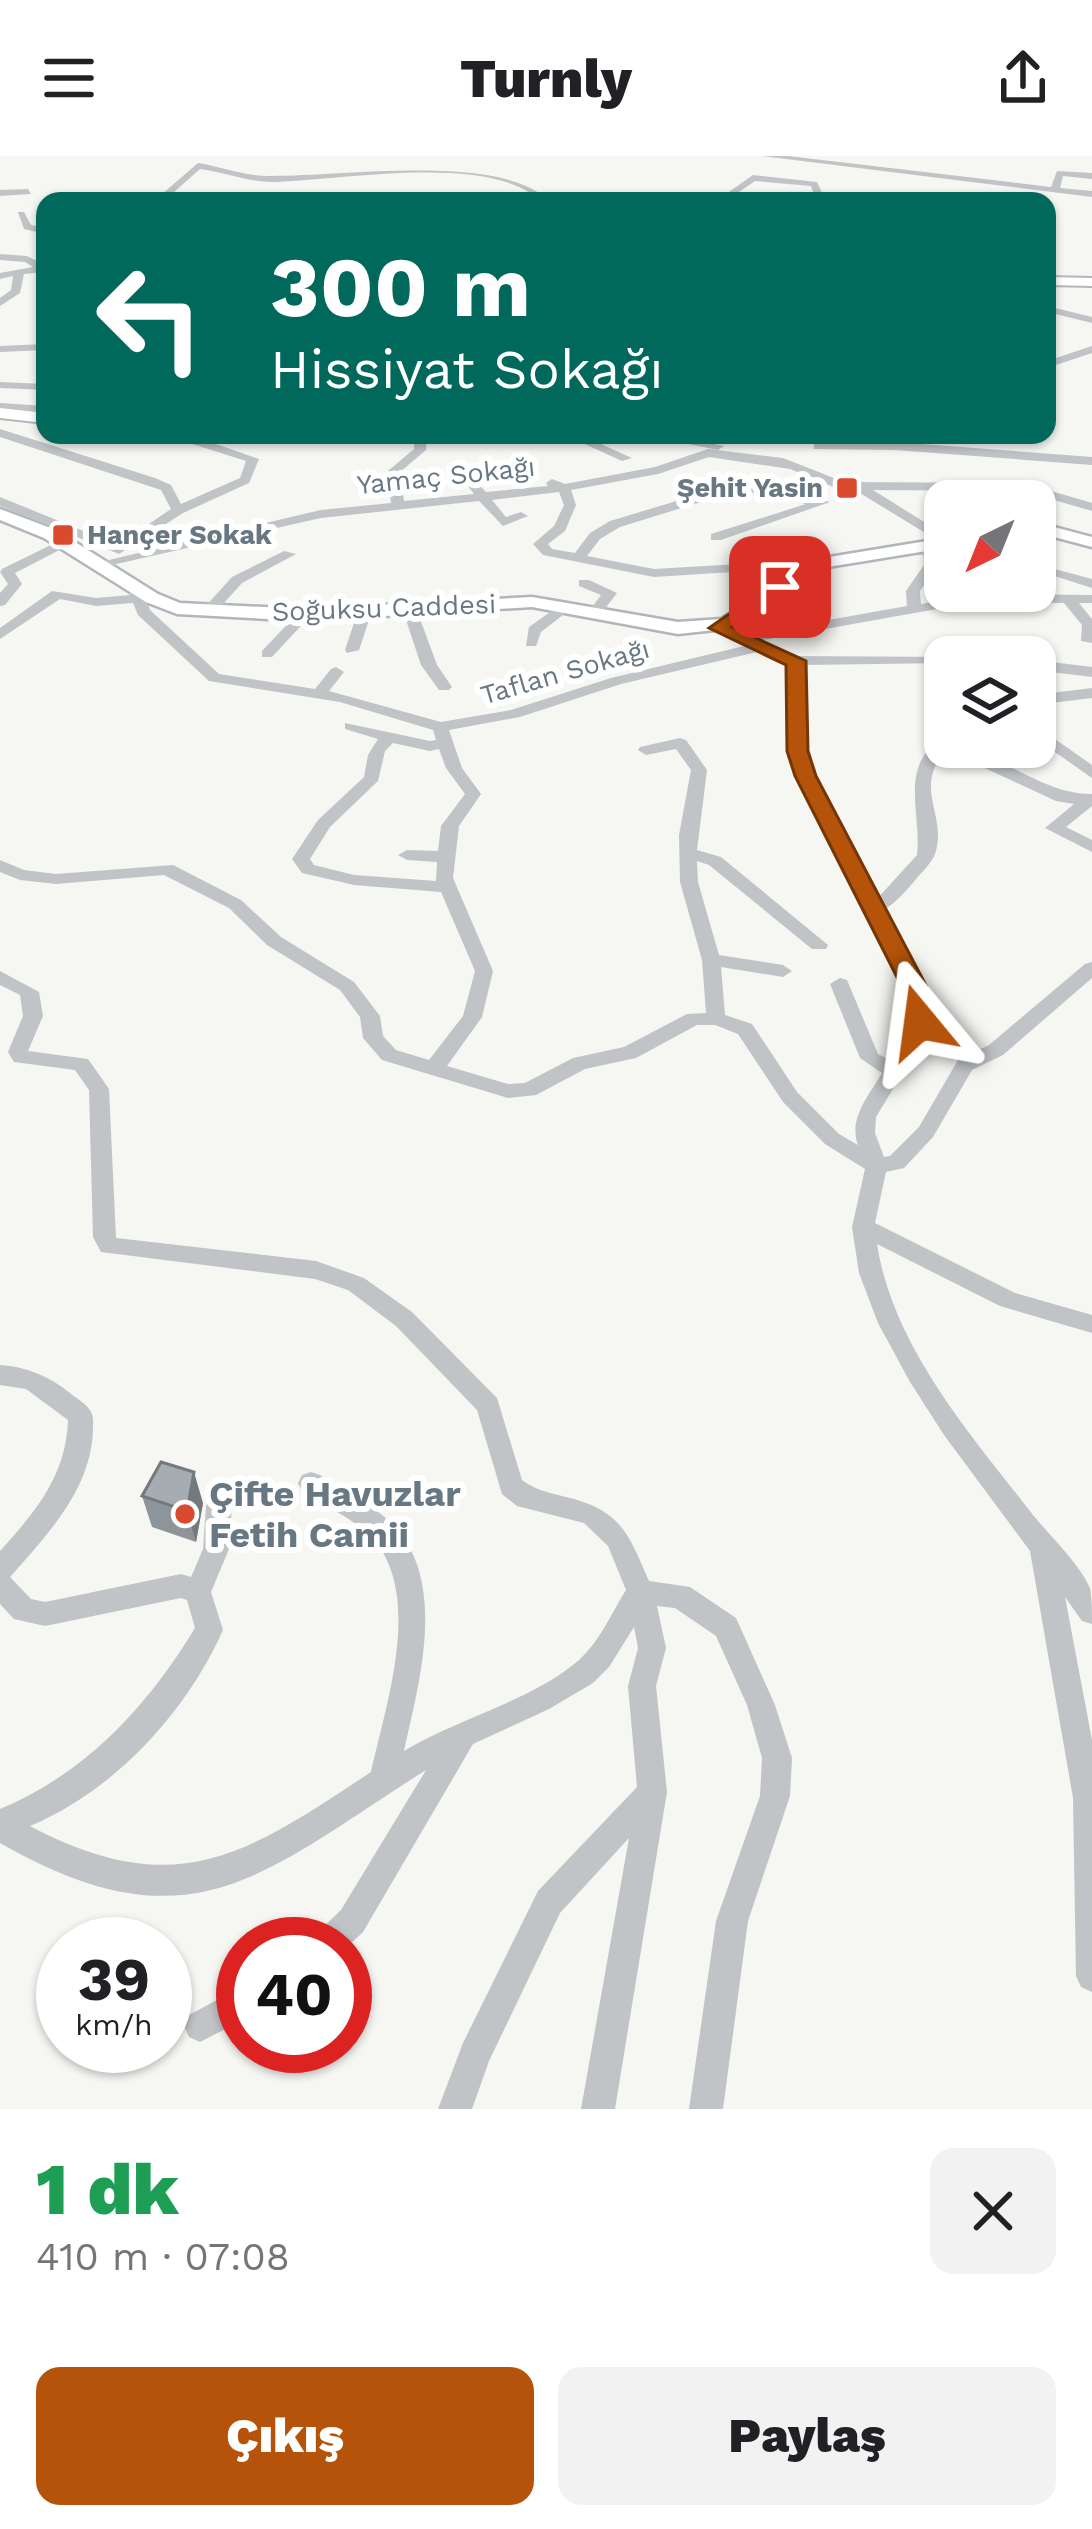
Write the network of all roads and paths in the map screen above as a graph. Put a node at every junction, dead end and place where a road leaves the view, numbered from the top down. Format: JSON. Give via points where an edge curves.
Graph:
{"nodes":[{"id":1,"x":766,"y":156,"type":"edge"},
{"id":2,"x":1046,"y":156,"type":"edge"},
{"id":3,"x":782,"y":157,"type":"edge"},
{"id":4,"x":1092,"y":161,"type":"edge"},
{"id":5,"x":1092,"y":176,"type":"edge"},
{"id":6,"x":1054,"y":191,"type":"junction"},
{"id":7,"x":28,"y":192,"type":"dead end"},
{"id":8,"x":169,"y":192,"type":"edge"},
{"id":9,"x":534,"y":192,"type":"edge"},
{"id":10,"x":735,"y":192,"type":"edge"},
{"id":11,"x":817,"y":192,"type":"edge"},
{"id":12,"x":0,"y":193,"type":"edge"},
{"id":13,"x":1092,"y":194,"type":"edge"},
{"id":14,"x":1092,"y":204,"type":"edge"},
{"id":15,"x":1,"y":206,"type":"edge"},
{"id":16,"x":1056,"y":206,"type":"edge"},
{"id":17,"x":36,"y":229,"type":"edge"},
{"id":18,"x":0,"y":257,"type":"edge"},
{"id":19,"x":36,"y":264,"type":"edge"},
{"id":20,"x":36,"y":269,"type":"edge"},
{"id":21,"x":1056,"y":272,"type":"edge"},
{"id":22,"x":19,"y":273,"type":"junction"},
{"id":23,"x":0,"y":276,"type":"edge"},
{"id":24,"x":1092,"y":278,"type":"edge"},
{"id":25,"x":0,"y":303,"type":"edge"},
{"id":26,"x":1056,"y":312,"type":"edge"},
{"id":27,"x":1092,"y":320,"type":"edge"},
{"id":28,"x":36,"y":347,"type":"edge"},
{"id":29,"x":0,"y":349,"type":"edge"},
{"id":30,"x":1092,"y":350,"type":"edge"},
{"id":31,"x":1056,"y":362,"type":"edge"},
{"id":32,"x":0,"y":385,"type":"edge"},
{"id":33,"x":22,"y":386,"type":"junction"},
{"id":34,"x":36,"y":387,"type":"edge"},
{"id":35,"x":0,"y":411,"type":"edge"},
{"id":36,"x":36,"y":419,"type":"edge"},
{"id":37,"x":36,"y":423,"type":"edge"},
{"id":38,"x":0,"y":433,"type":"edge"},
{"id":39,"x":205,"y":444,"type":"edge"},
{"id":40,"x":421,"y":444,"type":"edge"},
{"id":41,"x":588,"y":444,"type":"edge"},
{"id":42,"x":590,"y":444,"type":"edge"},
{"id":43,"x":700,"y":444,"type":"edge"},
{"id":44,"x":816,"y":444,"type":"edge"},
{"id":45,"x":873,"y":444,"type":"edge"},
{"id":46,"x":594,"y":446,"type":"junction"},
{"id":47,"x":626,"y":458,"type":"dead end"},
{"id":48,"x":1092,"y":460,"type":"edge"},
{"id":49,"x":793,"y":466,"type":"junction"},
{"id":50,"x":500,"y":468,"type":"dead end"},
{"id":51,"x":811,"y":475,"type":"junction"},
{"id":52,"x":541,"y":477,"type":"dead end"},
{"id":53,"x":564,"y":488,"type":"junction"},
{"id":54,"x":859,"y":488,"type":"junction"},
{"id":55,"x":481,"y":498,"type":"junction"},
{"id":56,"x":0,"y":501,"type":"edge"},
{"id":57,"x":822,"y":503,"type":"junction"},
{"id":58,"x":398,"y":507,"type":"junction"},
{"id":59,"x":1092,"y":507,"type":"edge"},
{"id":60,"x":178,"y":510,"type":"junction"},
{"id":61,"x":0,"y":514,"type":"edge"},
{"id":62,"x":521,"y":516,"type":"dead end"},
{"id":63,"x":1056,"y":533,"type":"edge"},
{"id":64,"x":924,"y":534,"type":"edge"},
{"id":65,"x":716,"y":537,"type":"dead end"},
{"id":66,"x":1092,"y":542,"type":"edge"},
{"id":67,"x":65,"y":543,"type":"junction"},
{"id":68,"x":924,"y":546,"type":"edge"},
{"id":69,"x":289,"y":554,"type":"dead end"},
{"id":70,"x":578,"y":559,"type":"junction"},
{"id":71,"x":823,"y":562,"type":"junction"},
{"id":72,"x":103,"y":563,"type":"junction"},
{"id":73,"x":3,"y":572,"type":"edge"},
{"id":74,"x":1056,"y":572,"type":"edge"},
{"id":75,"x":654,"y":573,"type":"junction"},
{"id":76,"x":924,"y":575,"type":"edge"},
{"id":77,"x":584,"y":583,"type":"dead end"},
{"id":78,"x":1092,"y":584,"type":"edge"},
{"id":79,"x":657,"y":592,"type":"dead end"},
{"id":80,"x":136,"y":593,"type":"junction"},
{"id":81,"x":1068,"y":599,"type":"junction"},
{"id":82,"x":1092,"y":599,"type":"edge"},
{"id":83,"x":0,"y":602,"type":"edge"},
{"id":84,"x":914,"y":606,"type":"junction"},
{"id":85,"x":409,"y":608,"type":"junction"},
{"id":86,"x":565,"y":608,"type":"junction"},
{"id":87,"x":209,"y":611,"type":"junction"},
{"id":88,"x":364,"y":614,"type":"junction"},
{"id":89,"x":304,"y":615,"type":"junction"},
{"id":90,"x":593,"y":615,"type":"junction"},
{"id":91,"x":718,"y":628,"type":"junction"},
{"id":92,"x":0,"y":635,"type":"edge"},
{"id":93,"x":1092,"y":639,"type":"edge"},
{"id":94,"x":531,"y":643,"type":"dead end"},
{"id":95,"x":747,"y":644,"type":"junction"},
{"id":96,"x":352,"y":650,"type":"dead end"},
{"id":97,"x":267,"y":654,"type":"dead end"},
{"id":98,"x":924,"y":659,"type":"edge"},
{"id":99,"x":796,"y":661,"type":"junction"},
{"id":100,"x":1056,"y":668,"type":"edge"},
{"id":101,"x":336,"y":672,"type":"dead end"},
{"id":102,"x":1092,"y":672,"type":"edge"},
{"id":103,"x":444,"y":687,"type":"dead end"},
{"id":104,"x":1092,"y":693,"type":"edge"},
{"id":105,"x":319,"y":695,"type":"junction"},
{"id":106,"x":1056,"y":697,"type":"edge"},
{"id":107,"x":351,"y":726,"type":"dead end"},
{"id":108,"x":443,"y":735,"type":"junction"},
{"id":109,"x":390,"y":738,"type":"junction"},
{"id":110,"x":1056,"y":745,"type":"edge"},
{"id":111,"x":646,"y":750,"type":"dead end"},
{"id":112,"x":924,"y":762,"type":"edge"},
{"id":113,"x":999,"y":768,"type":"edge"},
{"id":114,"x":1092,"y":773,"type":"edge"},
{"id":115,"x":1089,"y":799,"type":"edge"},
{"id":116,"x":1092,"y":847,"type":"edge"},
{"id":117,"x":689,"y":853,"type":"junction"},
{"id":118,"x":407,"y":855,"type":"dead end"},
{"id":119,"x":446,"y":857,"type":"junction"},
{"id":120,"x":0,"y":865,"type":"edge"},
{"id":121,"x":446,"y":887,"type":"junction"},
{"id":122,"x":875,"y":908,"type":"junction"},
{"id":123,"x":819,"y":945,"type":"dead end"},
{"id":124,"x":711,"y":960,"type":"junction"},
{"id":125,"x":1092,"y":968,"type":"edge"},
{"id":126,"x":783,"y":970,"type":"dead end"},
{"id":127,"x":0,"y":977,"type":"edge"},
{"id":128,"x":840,"y":985,"type":"dead end"},
{"id":129,"x":716,"y":1019,"type":"junction"},
{"id":130,"x":433,"y":1070,"type":"junction"},
{"id":131,"x":893,"y":1070,"type":"junction"},
{"id":132,"x":877,"y":1166,"type":"junction"},
{"id":133,"x":863,"y":1226,"type":"junction"},
{"id":134,"x":1092,"y":1324,"type":"edge"},
{"id":135,"x":0,"y":1375,"type":"edge"},
{"id":136,"x":310,"y":1483,"type":"dead end"},
{"id":137,"x":219,"y":1506,"type":"dead end"},
{"id":138,"x":1042,"y":1541,"type":"junction"},
{"id":139,"x":0,"y":1570,"type":"edge"},
{"id":140,"x":0,"y":1585,"type":"edge"},
{"id":141,"x":198,"y":1592,"type":"junction"},
{"id":142,"x":640,"y":1592,"type":"junction"},
{"id":143,"x":1092,"y":1612,"type":"edge"},
{"id":144,"x":464,"y":1733,"type":"junction"},
{"id":145,"x":384,"y":1778,"type":"junction"},
{"id":146,"x":652,"y":1792,"type":"junction"},
{"id":147,"x":1090,"y":1799,"type":"edge"},
{"id":148,"x":0,"y":1825,"type":"edge"},
{"id":149,"x":1090,"y":1842,"type":"edge"},
{"id":150,"x":354,"y":1917,"type":"edge"},
{"id":151,"x":1092,"y":1976,"type":"edge"},
{"id":152,"x":216,"y":2017,"type":"edge"},
{"id":153,"x":200,"y":2026,"type":"dead end"},
{"id":154,"x":455,"y":2109,"type":"edge"},
{"id":155,"x":598,"y":2109,"type":"edge"},
{"id":156,"x":706,"y":2109,"type":"edge"}],
"edges":[{"from":1,"to":3,"type":"street"},
{"from":2,"to":4,"type":"street"},
{"from":3,"to":6,"type":"street"},
{"from":5,"to":6,"type":"street","via":[[1060,172]]},
{"from":6,"to":13,"type":"street"},
{"from":7,"to":12,"type":"street"},
{"from":8,"to":9,"type":"street","via":[[198,166],[268,180],[450,164],[510,175]]},
{"from":10,"to":11,"type":"street","via":[[748,179],[782,178],[814,184]]},
{"from":14,"to":16,"type":"street"},
{"from":15,"to":17,"type":"street"},
{"from":18,"to":19,"type":"street"},
{"from":20,"to":22,"type":"street"},
{"from":21,"to":24,"type":"highway"},
{"from":22,"to":23,"type":"street"},
{"from":22,"to":25,"type":"street","via":[[16,291]]},
{"from":26,"to":27,"type":"street"},
{"from":28,"to":29,"type":"street"},
{"from":30,"to":31,"type":"street"},
{"from":32,"to":33,"type":"street"},
{"from":33,"to":34,"type":"street"},
{"from":33,"to":35,"type":"street"},
{"from":35,"to":36,"type":"highway"},
{"from":37,"to":38,"type":"street"},
{"from":38,"to":60,"type":"street","via":[[151,481],[166,488]]},
{"from":39,"to":60,"type":"street","via":[[253,460],[245,481]]},
{"from":40,"to":58,"type":"street","via":[[394,470]]},
{"from":41,"to":46,"type":"street"},
{"from":42,"to":46,"type":"street"},
{"from":43,"to":49,"type":"street"},
{"from":44,"to":51,"type":"street"},
{"from":45,"to":48,"type":"street"},
{"from":46,"to":47,"type":"street"},
{"from":49,"to":51,"type":"street"},
{"from":49,"to":53,"type":"street","name":"Yamaç Sokağı","via":[[715,452]]},
{"from":50,"to":55,"type":"street","via":[[474,486]]},
{"from":51,"to":54,"type":"street"},
{"from":52,"to":53,"type":"street"},
{"from":53,"to":55,"type":"street","name":"Yamaç Sokağı"},
{"from":53,"to":70,"type":"street","via":[[568,515],[540,544]]},
{"from":54,"to":57,"type":"street"},
{"from":54,"to":59,"type":"street","via":[[1024,487]]},
{"from":54,"to":64,"type":"street"},
{"from":55,"to":58,"type":"street","name":"Yamaç Sokağı"},
{"from":55,"to":62,"type":"street","via":[[503,522]]},
{"from":56,"to":60,"type":"street","via":[[118,550]]},
{"from":57,"to":65,"type":"street"},
{"from":57,"to":70,"type":"street","via":[[740,486],[615,524]]},
{"from":58,"to":72,"type":"street","name":"Yamaç Sokağı","via":[[321,514]]},
{"from":61,"to":67,"type":"main road","name":"Soğuksu Caddesi"},
{"from":63,"to":66,"type":"main road"},
{"from":67,"to":72,"type":"main road","name":"Soğuksu Caddesi"},
{"from":67,"to":73,"type":"street"},
{"from":68,"to":71,"type":"main road"},
{"from":69,"to":87,"type":"street","via":[[237,580]]},
{"from":70,"to":75,"type":"street"},
{"from":71,"to":75,"type":"street"},
{"from":71,"to":91,"type":"main road"},
{"from":72,"to":80,"type":"main road","name":"Soğuksu Caddesi"},
{"from":73,"to":83,"type":"street","via":[[14,584]]},
{"from":74,"to":78,"type":"street"},
{"from":75,"to":79,"type":"street"},
{"from":76,"to":84,"type":"street"},
{"from":77,"to":90,"type":"street","via":[[610,593]]},
{"from":80,"to":87,"type":"main road","name":"Soğuksu Caddesi"},
{"from":80,"to":92,"type":"street","via":[[96,602],[57,594]]},
{"from":80,"to":105,"type":"street","name":"Taflan Sokağı","via":[[214,678]]},
{"from":81,"to":82,"type":"street","name":"Taflan Sokağı"},
{"from":81,"to":84,"type":"street","name":"Taflan Sokağı"},
{"from":81,"to":93,"type":"street"},
{"from":84,"to":95,"type":"street","name":"Taflan Sokağı"},
{"from":85,"to":86,"type":"main road","name":"Soğuksu Caddesi"},
{"from":85,"to":88,"type":"main road","name":"Soğuksu Caddesi"},
{"from":85,"to":103,"type":"street"},
{"from":86,"to":90,"type":"main road","name":"Soğuksu Caddesi"},
{"from":86,"to":94,"type":"street","via":[[534,631]]},
{"from":87,"to":89,"type":"main road","name":"Soğuksu Caddesi"},
{"from":88,"to":89,"type":"main road","name":"Soğuksu Caddesi"},
{"from":88,"to":96,"type":"street"},
{"from":89,"to":97,"type":"street"},
{"from":90,"to":91,"type":"main road","name":"Soğuksu Caddesi"},
{"from":91,"to":95,"type":"street"},
{"from":95,"to":99,"type":"street"},
{"from":95,"to":108,"type":"street","name":"Taflan Sokağı"},
{"from":98,"to":99,"type":"street"},
{"from":99,"to":122,"type":"street","via":[[805,776]]},
{"from":100,"to":102,"type":"street"},
{"from":101,"to":105,"type":"street"},
{"from":104,"to":106,"type":"street"},
{"from":105,"to":108,"type":"street","name":"Taflan Sokağı","via":[[372,704]]},
{"from":107,"to":109,"type":"street"},
{"from":108,"to":109,"type":"street"},
{"from":108,"to":119,"type":"street","via":[[472,794],[450,826]]},
{"from":109,"to":121,"type":"street","via":[[375,748],[372,778],[301,859],[308,869],[354,880]]},
{"from":110,"to":114,"type":"street"},
{"from":111,"to":117,"type":"street","via":[[680,743],[699,770]]},
{"from":112,"to":122,"type":"street","via":[[926,856]]},
{"from":113,"to":115,"type":"street","via":[[1061,797]]},
{"from":115,"to":116,"type":"street","via":[[1054,829]]},
{"from":117,"to":123,"type":"street","via":[[716,861]]},
{"from":117,"to":124,"type":"street"},
{"from":118,"to":119,"type":"street"},
{"from":119,"to":121,"type":"street"},
{"from":120,"to":130,"type":"street","via":[[56,879],[167,868],[236,904],[274,941],[347,986],[389,1054]]},
{"from":121,"to":130,"type":"street","via":[[484,971],[472,1017]]},
{"from":122,"to":131,"type":"street","via":[[922,1009]]},
{"from":124,"to":126,"type":"street"},
{"from":124,"to":129,"type":"street"},
{"from":125,"to":132,"type":"street","via":[[996,1050],[965,1065],[926,1132],[896,1162]]},
{"from":127,"to":142,"type":"street","via":[[29,992],[33,1016],[21,1057],[81,1064],[99,1089],[110,1246],[316,1270],[356,1284],[404,1319],[488,1405],[511,1486],[607,1526]]},
{"from":128,"to":131,"type":"street","via":[[869,1058]]},
{"from":129,"to":130,"type":"street","via":[[694,1019],[529,1090]]},
{"from":129,"to":132,"type":"street","via":[[745,1029],[790,1097],[832,1139]]},
{"from":131,"to":132,"type":"street","via":[[866,1117]]},
{"from":132,"to":133,"type":"street"},
{"from":133,"to":134,"type":"street","via":[[1008,1300]]},
{"from":133,"to":138,"type":"street","via":[[877,1288],[904,1349],[958,1436]]},
{"from":135,"to":139,"type":"street","via":[[24,1375],[81,1416],[82,1444],[68,1490]]},
{"from":136,"to":145,"type":"street","via":[[388,1538],[409,1590],[410,1637]]},
{"from":137,"to":141,"type":"street","via":[[216,1549]]},
{"from":138,"to":143,"type":"street"},
{"from":138,"to":147,"type":"street"},
{"from":140,"to":141,"type":"street","via":[[24,1610],[45,1614],[181,1586]]},
{"from":141,"to":148,"type":"street","via":[[209,1630],[176,1689],[134,1737],[50,1806]]},
{"from":142,"to":144,"type":"street","via":[[586,1672],[522,1712]]},
{"from":142,"to":146,"type":"street","via":[[652,1648],[642,1686]]},
{"from":142,"to":156,"type":"street","via":[[680,1596],[725,1627],[777,1758],[775,1796],[732,1921]]},
{"from":144,"to":145,"type":"street"},
{"from":144,"to":150,"type":"street"},
{"from":145,"to":148,"type":"street","via":[[251,1864],[170,1883],[84,1865]]},
{"from":146,"to":154,"type":"street","via":[[549,1902]]},
{"from":146,"to":155,"type":"street"},
{"from":147,"to":149,"type":"street"},
{"from":149,"to":151,"type":"street"},
{"from":152,"to":153,"type":"street"}]}
